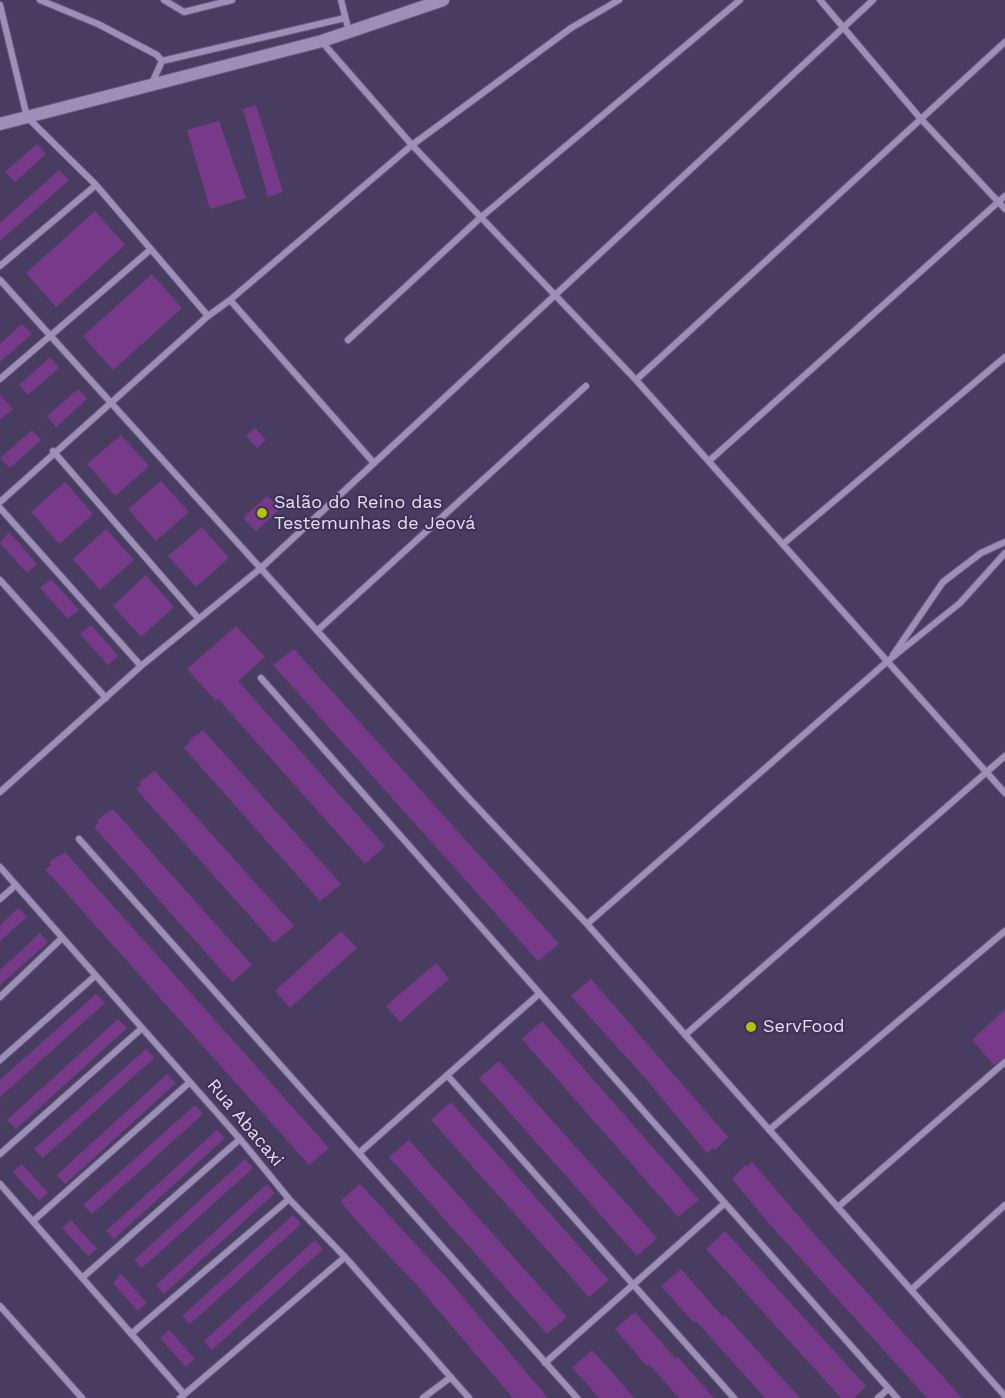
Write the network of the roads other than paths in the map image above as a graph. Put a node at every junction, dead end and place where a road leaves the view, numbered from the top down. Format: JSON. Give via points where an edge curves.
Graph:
{"nodes":[{"id":1,"x":40,"y":0,"type":"edge"},
{"id":2,"x":164,"y":0,"type":"edge"},
{"id":3,"x":232,"y":0,"type":"edge"},
{"id":4,"x":341,"y":0,"type":"edge"},
{"id":5,"x":443,"y":0,"type":"edge"},
{"id":6,"x":620,"y":0,"type":"edge"},
{"id":7,"x":740,"y":0,"type":"edge"},
{"id":8,"x":820,"y":0,"type":"edge"},
{"id":9,"x":873,"y":0,"type":"edge"},
{"id":10,"x":0,"y":5,"type":"edge"},
{"id":11,"x":345,"y":18,"type":"junction"},
{"id":12,"x":843,"y":26,"type":"junction"},
{"id":13,"x":349,"y":32,"type":"junction"},
{"id":14,"x":322,"y":41,"type":"junction"},
{"id":15,"x":1005,"y":42,"type":"edge"},
{"id":16,"x":162,"y":61,"type":"junction"},
{"id":17,"x":152,"y":83,"type":"junction"},
{"id":18,"x":27,"y":117,"type":"junction"},
{"id":19,"x":920,"y":118,"type":"junction"},
{"id":20,"x":0,"y":124,"type":"edge"},
{"id":21,"x":412,"y":145,"type":"junction"},
{"id":22,"x":96,"y":185,"type":"junction"},
{"id":23,"x":1005,"y":196,"type":"edge"},
{"id":24,"x":999,"y":202,"type":"junction"},
{"id":25,"x":1005,"y":209,"type":"edge"},
{"id":26,"x":480,"y":218,"type":"junction"},
{"id":27,"x":150,"y":250,"type":"junction"},
{"id":28,"x":0,"y":266,"type":"edge"},
{"id":29,"x":0,"y":280,"type":"edge"},
{"id":30,"x":555,"y":297,"type":"junction"},
{"id":31,"x":230,"y":300,"type":"junction"},
{"id":32,"x":208,"y":316,"type":"junction"},
{"id":33,"x":50,"y":334,"type":"junction"},
{"id":34,"x":348,"y":340,"type":"dead end"},
{"id":35,"x":1005,"y":357,"type":"edge"},
{"id":36,"x":0,"y":379,"type":"edge"},
{"id":37,"x":636,"y":380,"type":"junction"},
{"id":38,"x":585,"y":386,"type":"dead end"},
{"id":39,"x":110,"y":402,"type":"junction"},
{"id":40,"x":53,"y":452,"type":"junction"},
{"id":41,"x":709,"y":461,"type":"junction"},
{"id":42,"x":374,"y":463,"type":"junction"},
{"id":43,"x":0,"y":502,"type":"edge"},
{"id":44,"x":0,"y":508,"type":"edge"},
{"id":45,"x":1005,"y":542,"type":"edge"},
{"id":46,"x":783,"y":544,"type":"junction"},
{"id":47,"x":1005,"y":553,"type":"edge"},
{"id":48,"x":261,"y":568,"type":"junction"},
{"id":49,"x":0,"y":580,"type":"edge"},
{"id":50,"x":198,"y":618,"type":"junction"},
{"id":51,"x":318,"y":630,"type":"junction"},
{"id":52,"x":889,"y":660,"type":"junction"},
{"id":53,"x":141,"y":666,"type":"junction"},
{"id":54,"x":261,"y":678,"type":"dead end"},
{"id":55,"x":106,"y":698,"type":"junction"},
{"id":56,"x":1005,"y":756,"type":"edge"},
{"id":57,"x":987,"y":772,"type":"junction"},
{"id":58,"x":0,"y":792,"type":"edge"},
{"id":59,"x":1005,"y":793,"type":"edge"},
{"id":60,"x":79,"y":839,"type":"dead end"},
{"id":61,"x":0,"y":867,"type":"edge"},
{"id":62,"x":16,"y":885,"type":"junction"},
{"id":63,"x":0,"y":899,"type":"edge"},
{"id":64,"x":587,"y":924,"type":"junction"},
{"id":65,"x":1005,"y":931,"type":"edge"},
{"id":66,"x":62,"y":938,"type":"junction"},
{"id":67,"x":95,"y":976,"type":"junction"},
{"id":68,"x":539,"y":994,"type":"junction"},
{"id":69,"x":0,"y":997,"type":"edge"},
{"id":70,"x":141,"y":1029,"type":"junction"},
{"id":71,"x":685,"y":1035,"type":"junction"},
{"id":72,"x":0,"y":1060,"type":"edge"},
{"id":73,"x":1005,"y":1062,"type":"edge"},
{"id":74,"x":447,"y":1075,"type":"junction"},
{"id":75,"x":190,"y":1082,"type":"junction"},
{"id":76,"x":769,"y":1130,"type":"junction"},
{"id":77,"x":240,"y":1139,"type":"junction"},
{"id":78,"x":359,"y":1153,"type":"junction"},
{"id":79,"x":0,"y":1154,"type":"edge"},
{"id":80,"x":0,"y":1184,"type":"edge"},
{"id":81,"x":289,"y":1199,"type":"junction"},
{"id":82,"x":725,"y":1203,"type":"junction"},
{"id":83,"x":1005,"y":1205,"type":"edge"},
{"id":84,"x":838,"y":1207,"type":"junction"},
{"id":85,"x":33,"y":1221,"type":"junction"},
{"id":86,"x":345,"y":1257,"type":"junction"},
{"id":87,"x":82,"y":1278,"type":"junction"},
{"id":88,"x":633,"y":1284,"type":"junction"},
{"id":89,"x":911,"y":1290,"type":"junction"},
{"id":90,"x":0,"y":1306,"type":"edge"},
{"id":91,"x":131,"y":1334,"type":"junction"},
{"id":92,"x":545,"y":1363,"type":"junction"},
{"id":93,"x":451,"y":1377,"type":"junction"},
{"id":94,"x":888,"y":1389,"type":"junction"},
{"id":95,"x":182,"y":1396,"type":"edge"},
{"id":96,"x":1005,"y":1396,"type":"edge"},
{"id":97,"x":82,"y":1398,"type":"edge"},
{"id":98,"x":423,"y":1398,"type":"edge"},
{"id":99,"x":469,"y":1398,"type":"edge"},
{"id":100,"x":577,"y":1398,"type":"edge"},
{"id":101,"x":734,"y":1398,"type":"edge"},
{"id":102,"x":878,"y":1398,"type":"edge"},
{"id":103,"x":897,"y":1398,"type":"edge"}],
"edges":[{"from":1,"to":16,"type":"street","via":[[132,40]]},
{"from":2,"to":3,"type":"street","via":[[184,12]]},
{"from":4,"to":11,"type":"street"},
{"from":5,"to":13,"type":"street"},
{"from":6,"to":21,"type":"street","via":[[571,28]]},
{"from":7,"to":26,"type":"street"},
{"from":8,"to":12,"type":"street"},
{"from":9,"to":12,"type":"street"},
{"from":10,"to":18,"type":"street"},
{"from":11,"to":13,"type":"street"},
{"from":11,"to":16,"type":"street"},
{"from":12,"to":19,"type":"street"},
{"from":12,"to":30,"type":"street"},
{"from":13,"to":14,"type":"street"},
{"from":14,"to":17,"type":"street"},
{"from":14,"to":21,"type":"street"},
{"from":15,"to":19,"type":"street"},
{"from":16,"to":17,"type":"street"},
{"from":17,"to":18,"type":"street"},
{"from":18,"to":20,"type":"street"},
{"from":18,"to":22,"type":"street"},
{"from":19,"to":24,"type":"street"},
{"from":19,"to":37,"type":"street"},
{"from":21,"to":26,"type":"street"},
{"from":21,"to":31,"type":"street"},
{"from":22,"to":27,"type":"street"},
{"from":22,"to":28,"type":"street"},
{"from":23,"to":24,"type":"street"},
{"from":24,"to":25,"type":"street"},
{"from":24,"to":41,"type":"street"},
{"from":26,"to":30,"type":"street"},
{"from":26,"to":34,"type":"street"},
{"from":27,"to":32,"type":"street"},
{"from":27,"to":33,"type":"street"},
{"from":29,"to":33,"type":"street"},
{"from":30,"to":37,"type":"street"},
{"from":30,"to":42,"type":"street"},
{"from":31,"to":32,"type":"street"},
{"from":31,"to":42,"type":"street"},
{"from":32,"to":39,"type":"street"},
{"from":33,"to":36,"type":"street"},
{"from":33,"to":39,"type":"street"},
{"from":35,"to":46,"type":"street"},
{"from":37,"to":41,"type":"street"},
{"from":38,"to":51,"type":"street"},
{"from":39,"to":40,"type":"street"},
{"from":39,"to":48,"type":"street"},
{"from":40,"to":43,"type":"street"},
{"from":40,"to":50,"type":"street"},
{"from":41,"to":46,"type":"street"},
{"from":42,"to":48,"type":"street"},
{"from":44,"to":53,"type":"street"},
{"from":45,"to":52,"type":"street","via":[[981,553],[943,582]]},
{"from":46,"to":52,"type":"street"},
{"from":47,"to":52,"type":"street","via":[[960,603]]},
{"from":48,"to":50,"type":"street"},
{"from":48,"to":51,"type":"street"},
{"from":49,"to":55,"type":"street"},
{"from":50,"to":53,"type":"street"},
{"from":51,"to":64,"type":"street"},
{"from":52,"to":57,"type":"street"},
{"from":52,"to":64,"type":"street"},
{"from":53,"to":55,"type":"street"},
{"from":54,"to":68,"type":"street"},
{"from":55,"to":58,"type":"street"},
{"from":56,"to":57,"type":"street"},
{"from":57,"to":59,"type":"street"},
{"from":57,"to":71,"type":"street"},
{"from":60,"to":78,"type":"street"},
{"from":61,"to":62,"type":"street","name":"Rua Abacaxi"},
{"from":62,"to":63,"type":"street"},
{"from":62,"to":66,"type":"street","name":"Rua Abacaxi"},
{"from":64,"to":71,"type":"street"},
{"from":65,"to":76,"type":"street"},
{"from":66,"to":67,"type":"street","name":"Rua Abacaxi"},
{"from":66,"to":69,"type":"street"},
{"from":67,"to":70,"type":"street","name":"Rua Abacaxi"},
{"from":67,"to":72,"type":"street"},
{"from":68,"to":74,"type":"street"},
{"from":68,"to":82,"type":"street"},
{"from":70,"to":75,"type":"street","name":"Rua Abacaxi"},
{"from":70,"to":79,"type":"street"},
{"from":71,"to":76,"type":"street"},
{"from":73,"to":84,"type":"street"},
{"from":74,"to":78,"type":"street"},
{"from":74,"to":88,"type":"street"},
{"from":75,"to":77,"type":"street","name":"Rua Abacaxi"},
{"from":75,"to":85,"type":"street"},
{"from":76,"to":84,"type":"street"},
{"from":77,"to":81,"type":"street","name":"Rua Abacaxi"},
{"from":77,"to":87,"type":"street"},
{"from":78,"to":92,"type":"street"},
{"from":80,"to":85,"type":"street"},
{"from":81,"to":86,"type":"street","name":"Rua Abacaxi"},
{"from":81,"to":91,"type":"street"},
{"from":82,"to":88,"type":"street"},
{"from":82,"to":94,"type":"street"},
{"from":83,"to":89,"type":"street"},
{"from":84,"to":89,"type":"street"},
{"from":85,"to":87,"type":"street"},
{"from":86,"to":93,"type":"street","name":"Rua Abacaxi"},
{"from":86,"to":95,"type":"street"},
{"from":87,"to":91,"type":"street"},
{"from":88,"to":92,"type":"street"},
{"from":88,"to":101,"type":"street"},
{"from":89,"to":96,"type":"street"},
{"from":90,"to":97,"type":"street"},
{"from":91,"to":95,"type":"street"},
{"from":92,"to":100,"type":"street"},
{"from":93,"to":98,"type":"street"},
{"from":93,"to":99,"type":"street","name":"Rua Abacaxi"},
{"from":94,"to":102,"type":"street"},
{"from":94,"to":103,"type":"street"}]}
